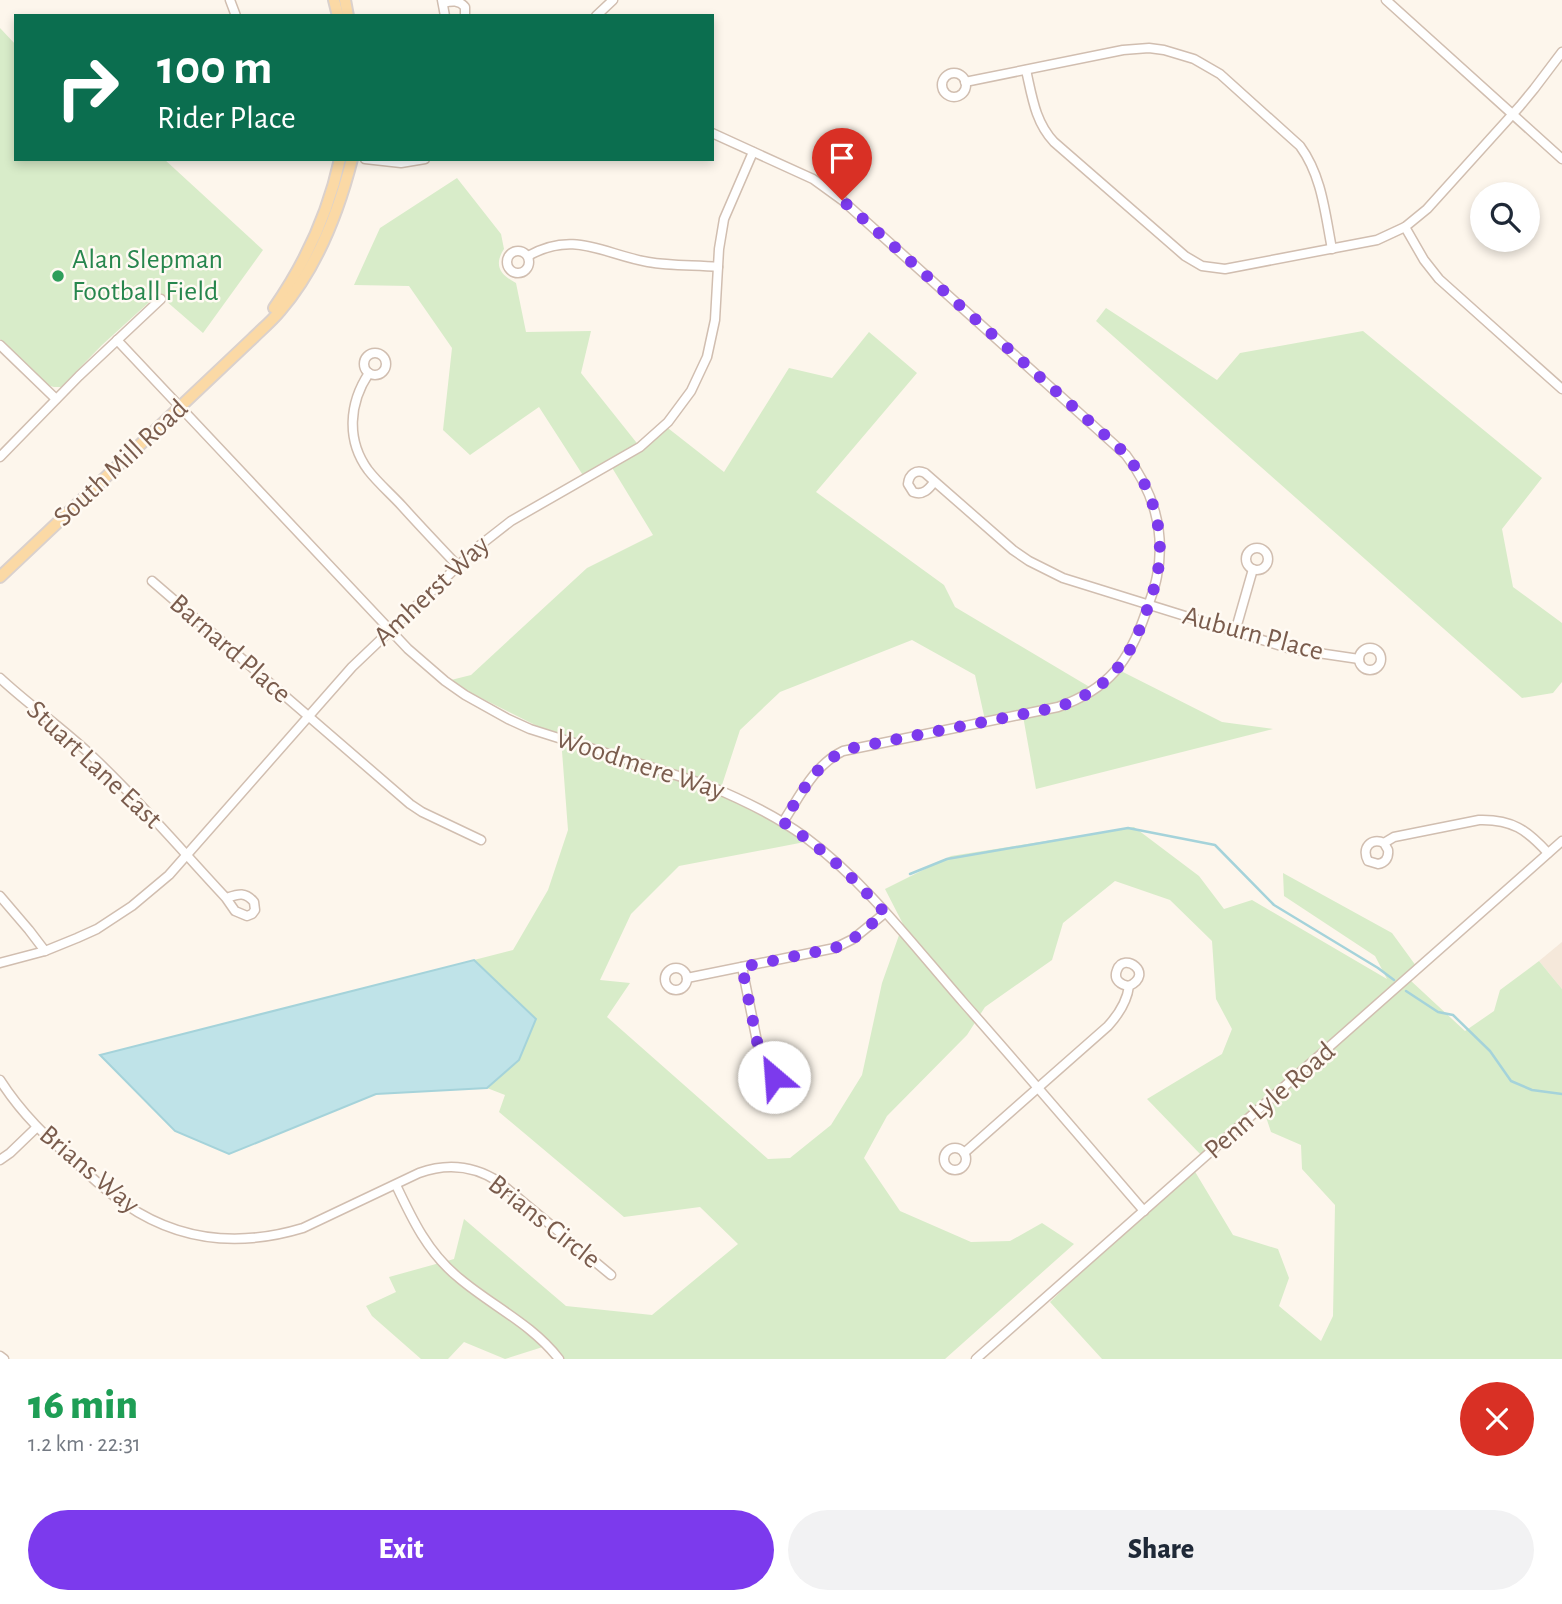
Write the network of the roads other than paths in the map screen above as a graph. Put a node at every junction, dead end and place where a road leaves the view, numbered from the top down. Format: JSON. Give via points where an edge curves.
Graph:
{"nodes":[{"id":1,"x":613,"y":0,"type":"edge"},
{"id":2,"x":1386,"y":0,"type":"edge"},
{"id":3,"x":443,"y":2,"type":"edge"},
{"id":4,"x":465,"y":14,"type":"edge"},
{"id":5,"x":598,"y":14,"type":"edge"},
{"id":6,"x":1562,"y":52,"type":"edge"},
{"id":7,"x":1026,"y":70,"type":"junction"},
{"id":8,"x":965,"y":82,"type":"dead end"},
{"id":9,"x":1512,"y":114,"type":"junction"},
{"id":10,"x":714,"y":134,"type":"edge"},
{"id":11,"x":753,"y":152,"type":"junction"},
{"id":12,"x":1562,"y":159,"type":"edge"},
{"id":13,"x":340,"y":161,"type":"edge"},
{"id":14,"x":351,"y":161,"type":"edge"},
{"id":15,"x":383,"y":161,"type":"edge"},
{"id":16,"x":413,"y":161,"type":"edge"},
{"id":17,"x":1405,"y":227,"type":"junction"},
{"id":18,"x":1332,"y":249,"type":"junction"},
{"id":19,"x":528,"y":256,"type":"dead end"},
{"id":20,"x":718,"y":267,"type":"junction"},
{"id":21,"x":161,"y":299,"type":"dead end"},
{"id":22,"x":117,"y":340,"type":"junction"},
{"id":23,"x":0,"y":345,"type":"edge"},
{"id":24,"x":242,"y":349,"type":"junction"},
{"id":25,"x":369,"y":373,"type":"dead end"},
{"id":26,"x":1562,"y":389,"type":"edge"},
{"id":27,"x":56,"y":400,"type":"junction"},
{"id":28,"x":180,"y":408,"type":"junction"},
{"id":29,"x":0,"y":457,"type":"edge"},
{"id":30,"x":934,"y":482,"type":"dead end"},
{"id":31,"x":458,"y":566,"type":"junction"},
{"id":32,"x":1253,"y":569,"type":"dead end"},
{"id":33,"x":0,"y":577,"type":"edge"},
{"id":34,"x":152,"y":581,"type":"dead end"},
{"id":35,"x":1149,"y":605,"type":"junction"},
{"id":36,"x":390,"y":629,"type":"junction"},
{"id":37,"x":1235,"y":632,"type":"junction"},
{"id":38,"x":1359,"y":659,"type":"dead end"},
{"id":39,"x":0,"y":678,"type":"edge"},
{"id":40,"x":308,"y":716,"type":"junction"},
{"id":41,"x":783,"y":822,"type":"junction"},
{"id":42,"x":481,"y":840,"type":"dead end"},
{"id":43,"x":1562,"y":841,"type":"edge"},
{"id":44,"x":1384,"y":843,"type":"dead end"},
{"id":45,"x":1548,"y":853,"type":"junction"},
{"id":46,"x":187,"y":855,"type":"junction"},
{"id":47,"x":0,"y":896,"type":"edge"},
{"id":48,"x":226,"y":898,"type":"dead end"},
{"id":49,"x":885,"y":913,"type":"junction"},
{"id":50,"x":45,"y":951,"type":"junction"},
{"id":51,"x":0,"y":963,"type":"edge"},
{"id":52,"x":742,"y":967,"type":"junction"},
{"id":53,"x":687,"y":978,"type":"dead end"},
{"id":54,"x":1129,"y":986,"type":"dead end"},
{"id":55,"x":761,"y":1058,"type":"dead end"},
{"id":56,"x":0,"y":1080,"type":"edge"},
{"id":57,"x":1039,"y":1088,"type":"junction"},
{"id":58,"x":36,"y":1128,"type":"junction"},
{"id":59,"x":964,"y":1153,"type":"dead end"},
{"id":60,"x":0,"y":1160,"type":"edge"},
{"id":61,"x":396,"y":1185,"type":"junction"},
{"id":62,"x":1144,"y":1211,"type":"junction"},
{"id":63,"x":611,"y":1275,"type":"dead end"},
{"id":64,"x":559,"y":1359,"type":"edge"},
{"id":65,"x":976,"y":1359,"type":"edge"}],
"edges":[{"from":1,"to":5,"type":"street"},
{"from":2,"to":9,"type":"street"},
{"from":3,"to":4,"type":"street","via":[[460,2]]},
{"from":6,"to":9,"type":"street"},
{"from":7,"to":8,"type":"street"},
{"from":7,"to":18,"type":"street","via":[[1037,116],[1047,135],[1192,261],[1225,270]]},
{"from":7,"to":18,"type":"street","via":[[1134,49],[1164,50],[1207,66],[1291,137],[1308,158],[1319,182]]},
{"from":9,"to":12,"type":"street"},
{"from":9,"to":17,"type":"street","via":[[1427,209]]},
{"from":10,"to":11,"type":"street"},
{"from":11,"to":20,"type":"street","name":"Amherst Way","via":[[724,219]]},
{"from":11,"to":35,"type":"street","via":[[813,179],[842,200],[1126,454],[1151,498],[1159,530],[1160,562]]},
{"from":13,"to":24,"type":"main road","name":"South Mill Road","via":[[323,218],[302,264]]},
{"from":14,"to":24,"type":"main road","name":"South Mill Road","via":[[333,221],[309,269],[280,312]]},
{"from":15,"to":16,"type":"street"},
{"from":17,"to":18,"type":"street","via":[[1377,240]]},
{"from":17,"to":26,"type":"street","via":[[1439,279]]},
{"from":19,"to":20,"type":"street","via":[[557,245],[581,244],[652,263]]},
{"from":20,"to":31,"type":"street","name":"Amherst Way","via":[[707,357],[691,391],[668,422],[640,447],[511,521]]},
{"from":21,"to":22,"type":"street"},
{"from":22,"to":27,"type":"street"},
{"from":22,"to":28,"type":"street","name":"Woodmere Way"},
{"from":23,"to":27,"type":"street"},
{"from":24,"to":28,"type":"main road","name":"South Mill Road"},
{"from":25,"to":31,"type":"street","via":[[352,415],[358,452],[370,472]]},
{"from":27,"to":29,"type":"street"},
{"from":28,"to":33,"type":"main road","name":"South Mill Road"},
{"from":28,"to":36,"type":"street","name":"Woodmere Way"},
{"from":30,"to":35,"type":"street","name":"Auburn Place","via":[[1029,561],[1063,578]]},
{"from":31,"to":36,"type":"street","name":"Amherst Way"},
{"from":32,"to":37,"type":"street"},
{"from":34,"to":40,"type":"street","name":"Barnard Place"},
{"from":35,"to":37,"type":"street","name":"Auburn Place"},
{"from":35,"to":41,"type":"street","via":[[1129,654],[1088,694],[1058,707],[843,751],[817,770]]},
{"from":36,"to":40,"type":"street","name":"Amherst Way"},
{"from":36,"to":41,"type":"street","name":"Woodmere Way","via":[[445,681],[508,719],[707,785]]},
{"from":37,"to":38,"type":"street","name":"Auburn Place","via":[[1291,649]]},
{"from":39,"to":46,"type":"street","name":"Stuart Lane East","via":[[93,757]]},
{"from":40,"to":42,"type":"street","name":"Barnard Place","via":[[410,804]]},
{"from":40,"to":46,"type":"street","name":"Amherst Way"},
{"from":41,"to":49,"type":"street","name":"Woodmere Way","via":[[839,864]]},
{"from":43,"to":45,"type":"street","name":"Penn Lyle Road"},
{"from":44,"to":45,"type":"street","via":[[1394,837],[1492,820],[1514,825]]},
{"from":45,"to":62,"type":"street","name":"Penn Lyle Road"},
{"from":46,"to":48,"type":"street","name":"Stuart Lane East"},
{"from":46,"to":50,"type":"street","name":"Amherst Way","via":[[115,918]]},
{"from":47,"to":50,"type":"street"},
{"from":49,"to":52,"type":"street","via":[[835,948]]},
{"from":49,"to":57,"type":"street","name":"Woodmere Way"},
{"from":50,"to":51,"type":"street","name":"Amherst Way"},
{"from":52,"to":53,"type":"street"},
{"from":52,"to":55,"type":"street"},
{"from":54,"to":57,"type":"street","via":[[1122,1008],[1108,1026]]},
{"from":56,"to":58,"type":"street","name":"Brians Way"},
{"from":57,"to":59,"type":"street"},
{"from":57,"to":62,"type":"street","name":"Woodmere Way"},
{"from":58,"to":60,"type":"street"},
{"from":58,"to":61,"type":"street","name":"Brians Way","via":[[139,1214],[210,1238],[247,1240],[284,1234]]},
{"from":61,"to":63,"type":"street","name":"Brians Circle","via":[[442,1167],[479,1171],[499,1182]]},
{"from":61,"to":64,"type":"street","via":[[424,1239],[446,1267],[534,1332]]},
{"from":62,"to":65,"type":"street","name":"Penn Lyle Road"}]}
